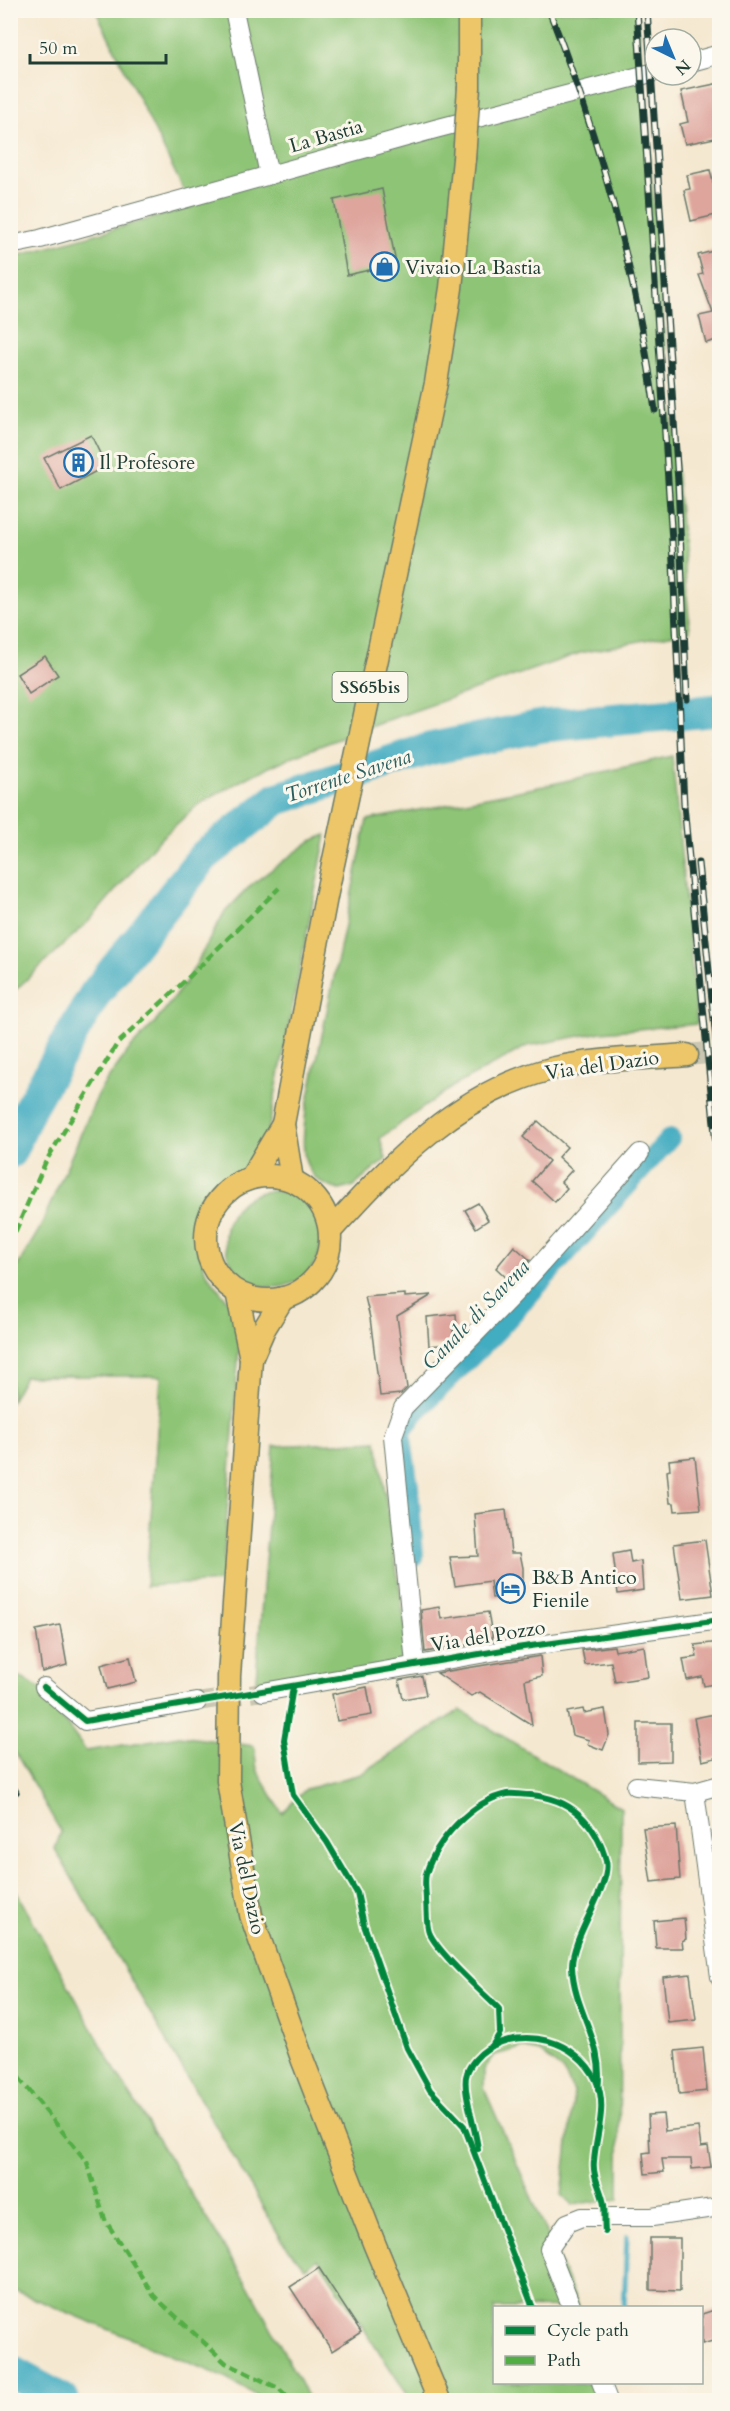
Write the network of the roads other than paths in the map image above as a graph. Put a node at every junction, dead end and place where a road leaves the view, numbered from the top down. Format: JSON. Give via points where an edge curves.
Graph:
{"nodes":[{"id":1,"x":234,"y":10,"type":"edge"},
{"id":2,"x":469,"y":10,"type":"edge"},
{"id":3,"x":720,"y":54,"type":"edge"},
{"id":4,"x":703,"y":59,"type":"edge"},
{"id":5,"x":643,"y":75,"type":"edge"},
{"id":6,"x":269,"y":176,"type":"junction"},
{"id":7,"x":10,"y":245,"type":"edge"},
{"id":8,"x":687,"y":1055,"type":"tunnel mouth"},
{"id":9,"x":283,"y":1124,"type":"junction"},
{"id":10,"x":640,"y":1153,"type":"dead end"},
{"id":11,"x":251,"y":1178,"type":"junction"},
{"id":12,"x":292,"y":1180,"type":"junction"},
{"id":13,"x":373,"y":1184,"type":"junction"},
{"id":14,"x":315,"y":1197,"type":"junction"},
{"id":15,"x":330,"y":1231,"type":"junction"},
{"id":16,"x":237,"y":1292,"type":"junction"},
{"id":17,"x":283,"y":1298,"type":"junction"},
{"id":18,"x":251,"y":1359,"type":"junction"},
{"id":19,"x":720,"y":1620,"type":"edge"},
{"id":20,"x":416,"y":1664,"type":"junction"},
{"id":21,"x":44,"y":1687,"type":"dead end"},
{"id":22,"x":263,"y":1692,"type":"tunnel mouth"},
{"id":23,"x":197,"y":1702,"type":"tunnel mouth"},
{"id":24,"x":636,"y":1786,"type":"dead end"},
{"id":25,"x":707,"y":1788,"type":"edge"},
{"id":26,"x":720,"y":1977,"type":"edge"},
{"id":27,"x":720,"y":2207,"type":"edge"},
{"id":28,"x":572,"y":2306,"type":"edge"},
{"id":29,"x":602,"y":2384,"type":"edge"},
{"id":30,"x":439,"y":2400,"type":"edge"},
{"id":31,"x":608,"y":2400,"type":"edge"}],
"edges":[{"from":1,"to":6,"type":"street"},
{"from":2,"to":9,"type":"main road","number":"SS65bis","bridge":true,"via":[[464,159],[436,383],[326,897]]},
{"from":3,"to":4,"type":"street"},
{"from":5,"to":6,"type":"street","name":"La Bastia"},
{"from":6,"to":7,"type":"street","name":"La Bastia"},
{"from":8,"to":13,"type":"main road","name":"Via del Dazio","via":[[551,1069],[494,1090],[436,1125]]},
{"from":9,"to":11,"type":"main road","number":"SS65bis"},
{"from":9,"to":12,"type":"main road","number":"SS65bis"},
{"from":10,"to":20,"type":"street","name":"Via del Pozzo","via":[[516,1292],[403,1408],[393,1436]]},
{"from":11,"to":12,"type":"main road","via":[[272,1176]]},
{"from":11,"to":16,"type":"main road","via":[[221,1198],[206,1231],[212,1266]]},
{"from":12,"to":14,"type":"main road"},
{"from":13,"to":14,"type":"main road","name":"Via del Dazio","via":[[336,1196]]},
{"from":13,"to":15,"type":"main road","name":"Via del Dazio"},
{"from":14,"to":15,"type":"main road"},
{"from":15,"to":17,"type":"main road","name":"Via del Dazio","via":[[326,1260],[319,1274],[297,1293]]},
{"from":16,"to":17,"type":"main road","via":[[267,1300]]},
{"from":16,"to":18,"type":"main road","name":"Via del Dazio"},
{"from":17,"to":18,"type":"main road","name":"Via del Dazio"},
{"from":18,"to":30,"type":"main road","name":"Via del Dazio","via":[[229,1676],[228,1771],[251,1915],[303,2061]]},
{"from":19,"to":20,"type":"street","name":"Via del Pozzo"},
{"from":20,"to":22,"type":"street","name":"Via del Pozzo"},
{"from":21,"to":23,"type":"street","via":[[85,1721]]},
{"from":24,"to":25,"type":"street"},
{"from":25,"to":26,"type":"street"},
{"from":27,"to":28,"type":"street","via":[[652,2217],[582,2217],[567,2223],[549,2249]]},
{"from":29,"to":31,"type":"street"}]}
